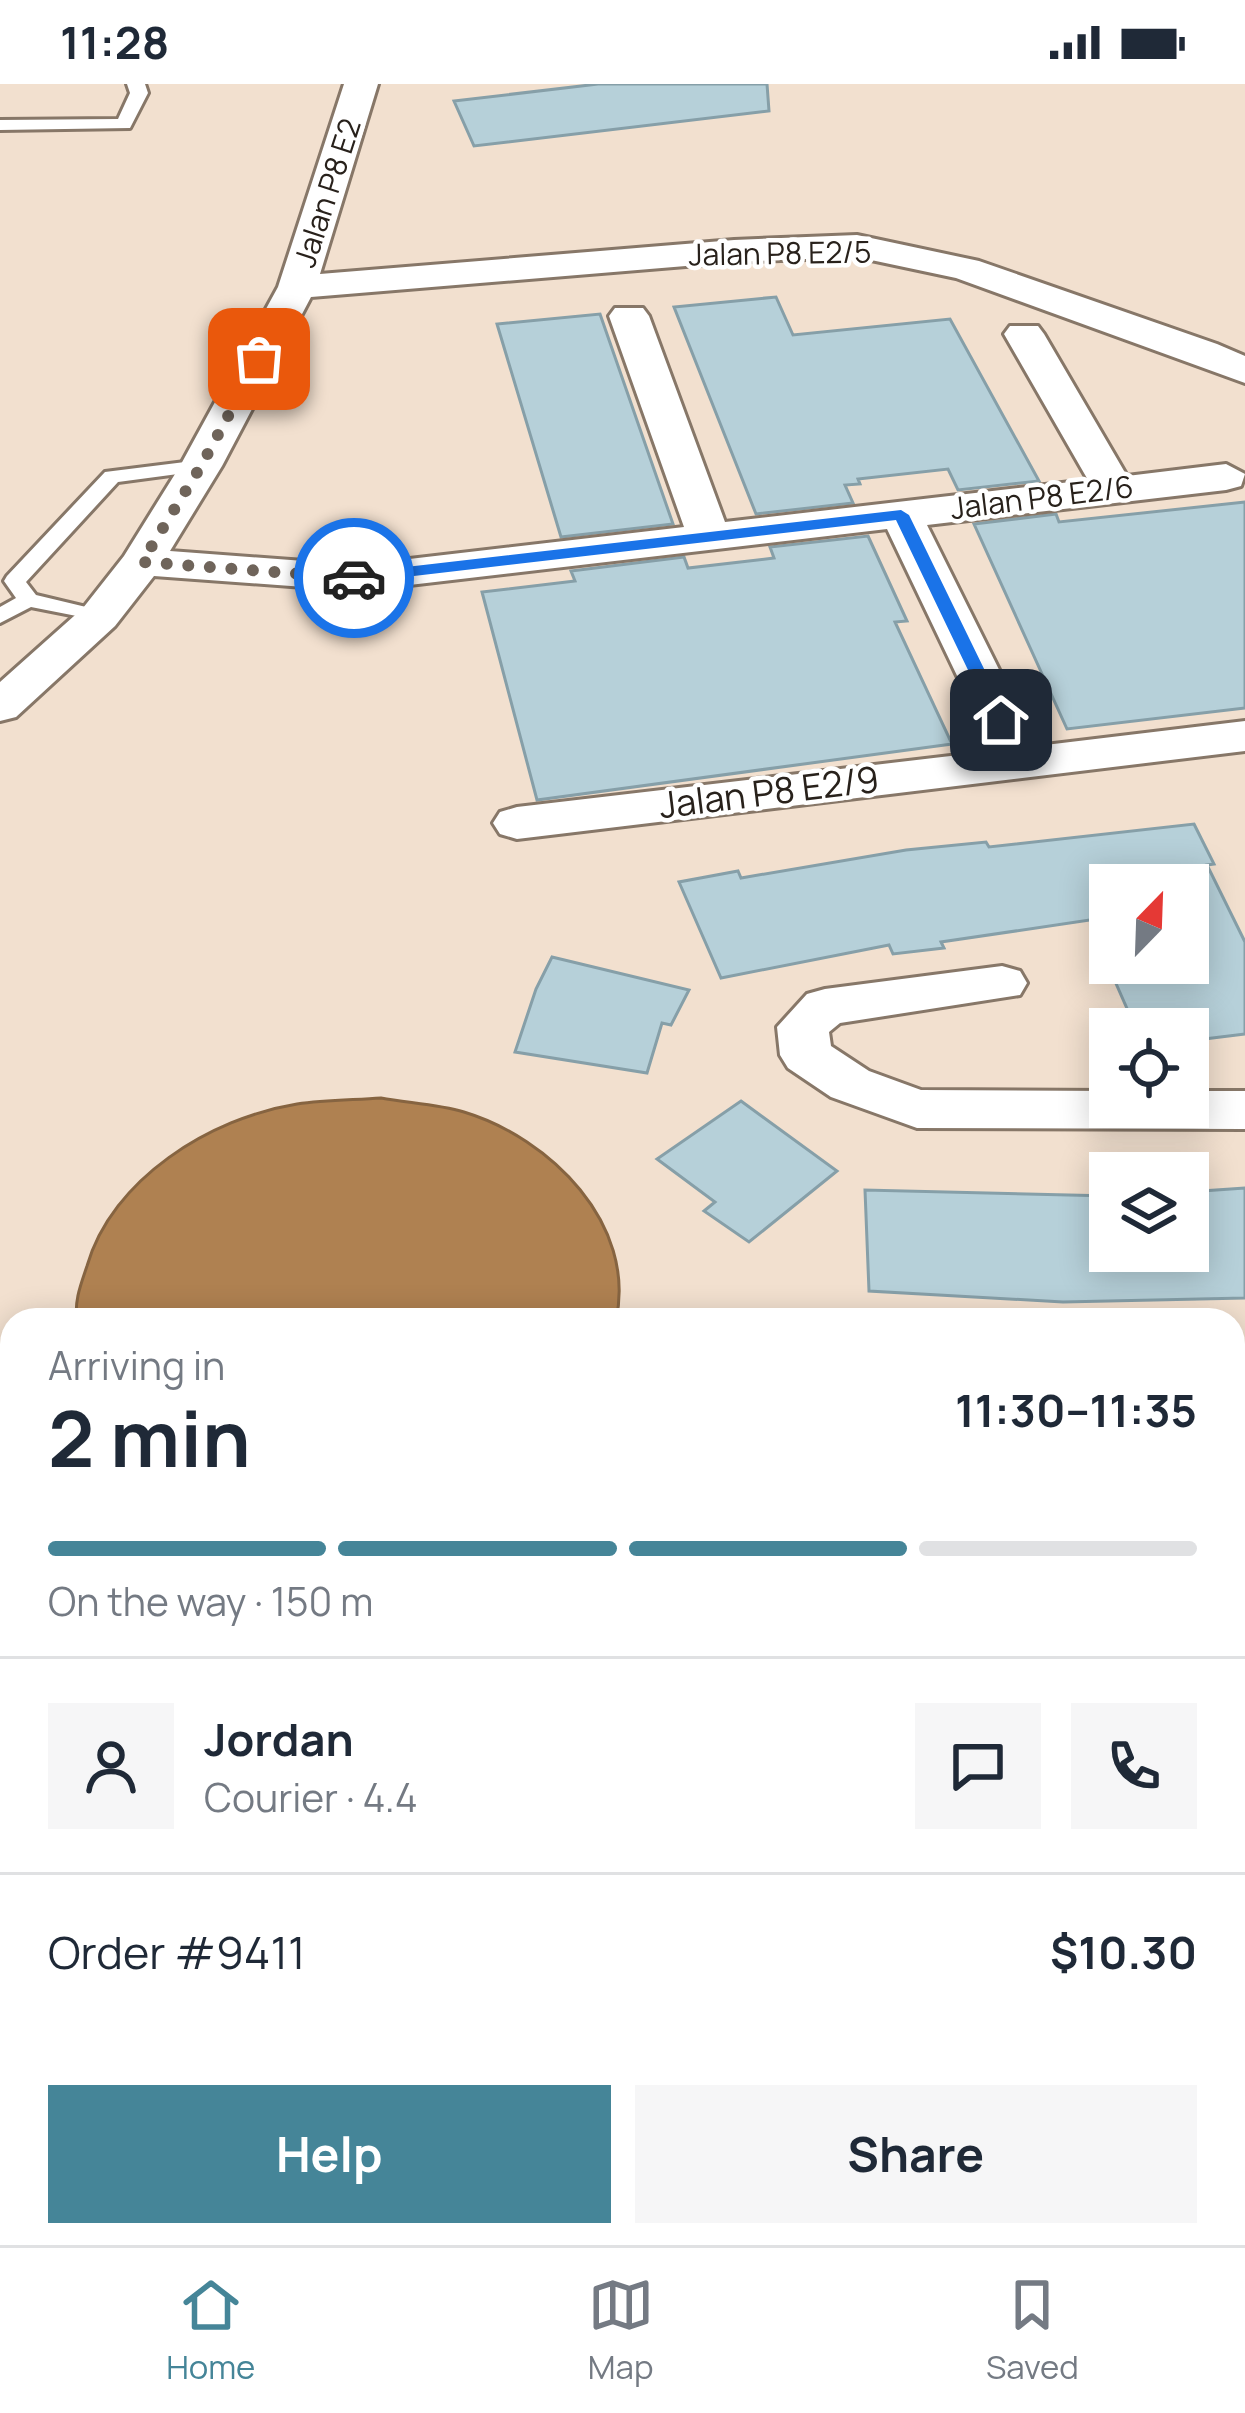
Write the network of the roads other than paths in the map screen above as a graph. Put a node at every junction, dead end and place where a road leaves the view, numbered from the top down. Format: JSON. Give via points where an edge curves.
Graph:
{"nodes":[{"id":1,"x":136,"y":84,"type":"edge"},
{"id":2,"x":362,"y":84,"type":"edge"},
{"id":3,"x":0,"y":124,"type":"edge"},
{"id":4,"x":297,"y":287,"type":"junction"},
{"id":5,"x":629,"y":316,"type":"dead end"},
{"id":6,"x":1024,"y":334,"type":"dead end"},
{"id":7,"x":1245,"y":371,"type":"edge"},
{"id":8,"x":201,"y":466,"type":"junction"},
{"id":9,"x":1226,"y":477,"type":"dead end"},
{"id":10,"x":1114,"y":490,"type":"junction"},
{"id":11,"x":901,"y":515,"type":"junction"},
{"id":12,"x":710,"y":537,"type":"junction"},
{"id":13,"x":142,"y":562,"type":"junction"},
{"id":14,"x":28,"y":600,"type":"junction"},
{"id":15,"x":0,"y":616,"type":"edge"},
{"id":16,"x":99,"y":616,"type":"junction"},
{"id":17,"x":0,"y":706,"type":"edge"},
{"id":18,"x":1245,"y":736,"type":"edge"},
{"id":19,"x":1021,"y":761,"type":"junction"},
{"id":20,"x":517,"y":823,"type":"dead end"},
{"id":21,"x":1002,"y":982,"type":"dead end"},
{"id":22,"x":1245,"y":1110,"type":"edge"}],
"edges":[{"from":1,"to":3,"type":"lane","via":[[124,124]]},
{"from":2,"to":4,"type":"street","name":"Jalan P8 E2"},
{"from":4,"to":7,"type":"street","name":"Jalan P8 E2/5","via":[[856,246],[966,268]]},
{"from":4,"to":8,"type":"street","name":"Jalan P8 E2"},
{"from":5,"to":12,"type":"street"},
{"from":6,"to":10,"type":"street"},
{"from":8,"to":13,"type":"street","name":"Jalan P8 E2"},
{"from":8,"to":14,"type":"lane","via":[[112,476],[15,581]]},
{"from":9,"to":10,"type":"street","name":"Jalan P8 E2/6"},
{"from":10,"to":11,"type":"street","name":"Jalan P8 E2/6"},
{"from":11,"to":12,"type":"street","name":"Jalan P8 E2/6"},
{"from":11,"to":19,"type":"street"},
{"from":12,"to":13,"type":"street","name":"Jalan P8 E2/6","via":[[358,578]]},
{"from":13,"to":16,"type":"street","name":"Jalan P8 E2"},
{"from":14,"to":15,"type":"lane"},
{"from":14,"to":16,"type":"lane"},
{"from":16,"to":17,"type":"street","name":"Jalan P8 E2"},
{"from":18,"to":19,"type":"street","name":"Jalan P8 E2/9"},
{"from":19,"to":20,"type":"street","name":"Jalan P8 E2/9"},
{"from":21,"to":22,"type":"street","via":[[825,1007],[803,1027],[806,1055],[850,1084],[917,1108]]}]}
